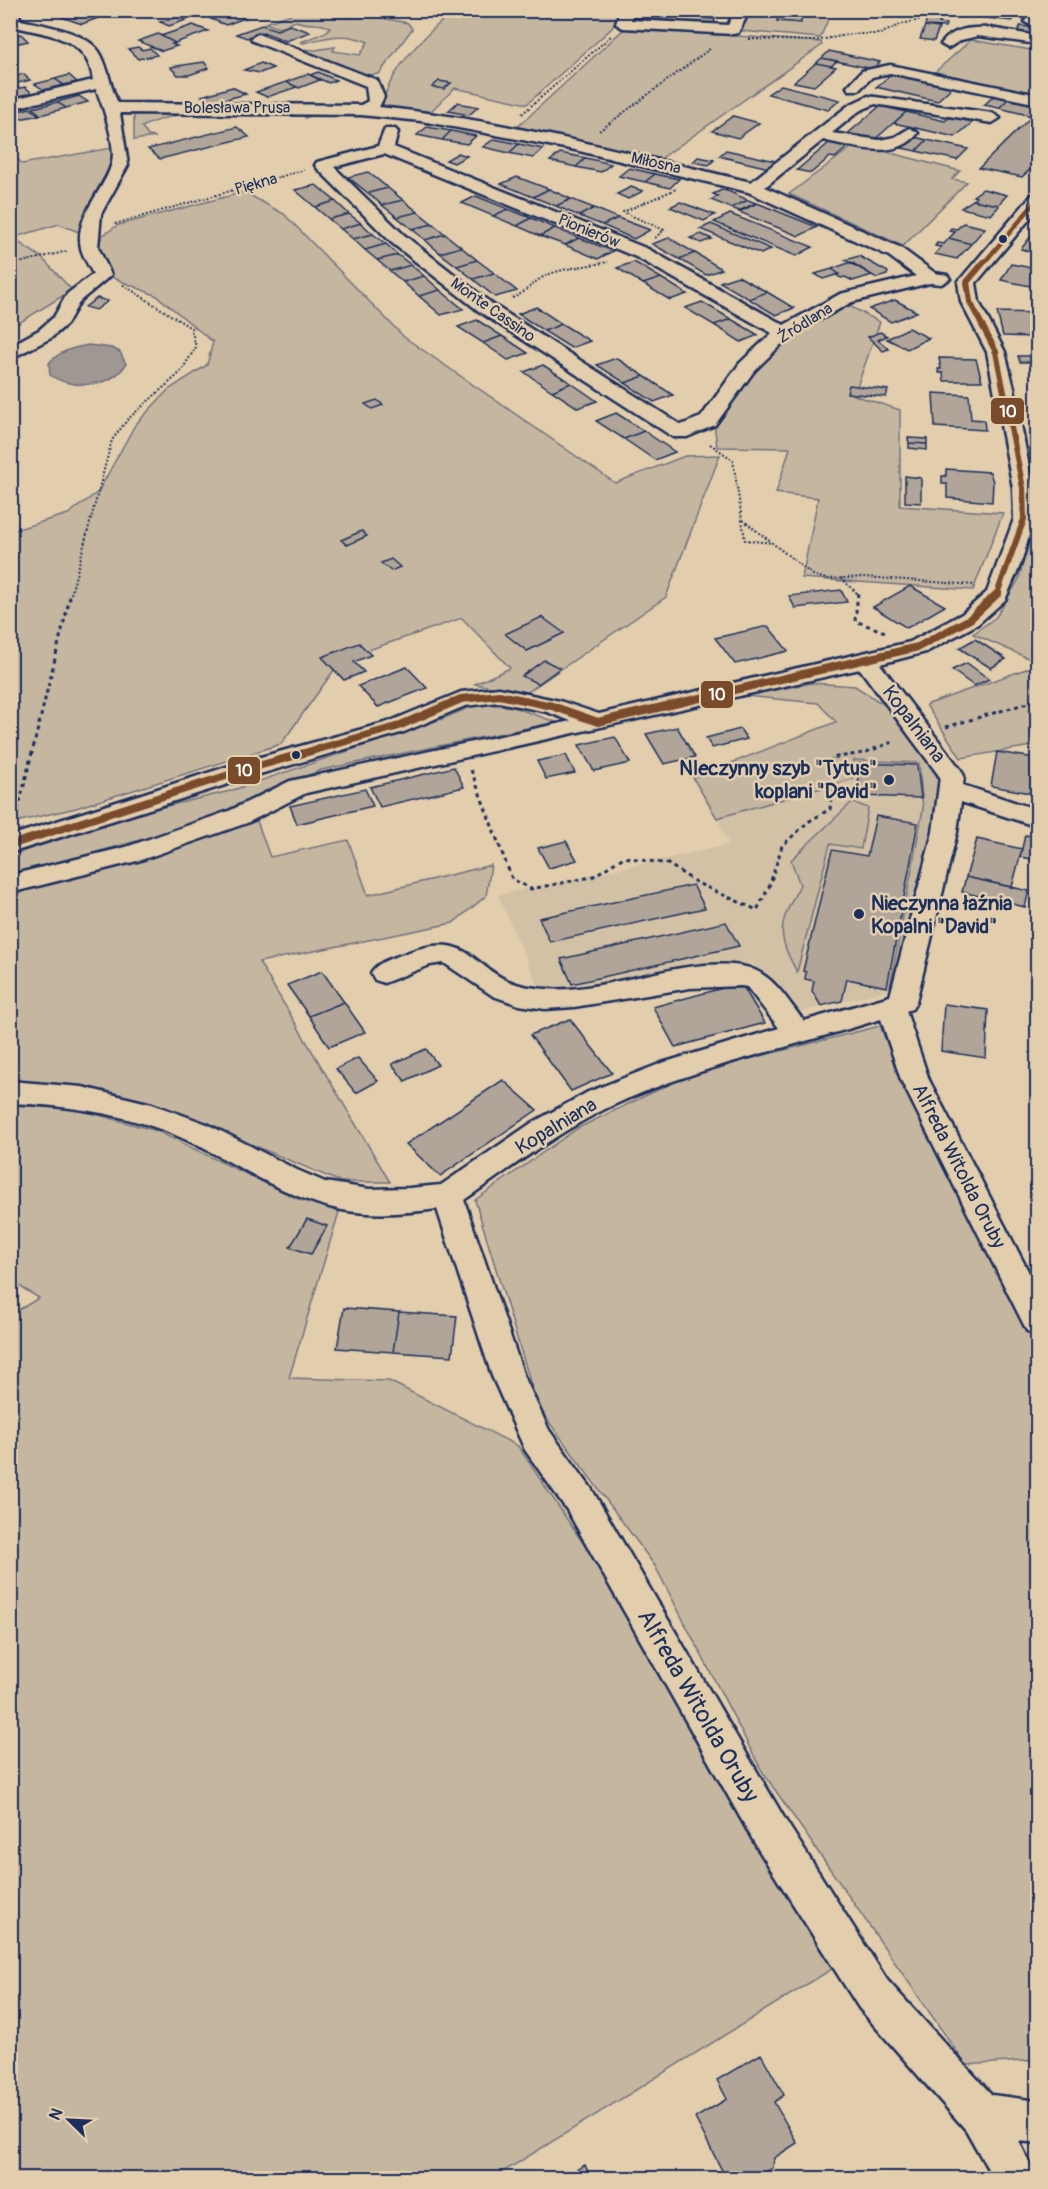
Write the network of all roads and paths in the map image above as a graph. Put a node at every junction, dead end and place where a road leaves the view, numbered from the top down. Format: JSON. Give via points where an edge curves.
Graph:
{"nodes":[{"id":1,"x":743,"y":10,"type":"edge"},
{"id":2,"x":924,"y":10,"type":"edge"},
{"id":3,"x":13,"y":16,"type":"edge"},
{"id":4,"x":625,"y":17,"type":"edge"},
{"id":5,"x":731,"y":33,"type":"junction"},
{"id":6,"x":258,"y":38,"type":"dead end"},
{"id":7,"x":1038,"y":40,"type":"edge"},
{"id":8,"x":948,"y":44,"type":"dead end"},
{"id":9,"x":101,"y":83,"type":"junction"},
{"id":10,"x":854,"y":87,"type":"dead end"},
{"id":11,"x":342,"y":94,"type":"dead end"},
{"id":12,"x":1038,"y":100,"type":"edge"},
{"id":13,"x":10,"y":105,"type":"edge"},
{"id":14,"x":112,"y":108,"type":"junction"},
{"id":15,"x":367,"y":109,"type":"junction"},
{"id":16,"x":398,"y":113,"type":"junction"},
{"id":17,"x":992,"y":118,"type":"dead end"},
{"id":18,"x":504,"y":131,"type":"junction"},
{"id":19,"x":910,"y":133,"type":"dead end"},
{"id":20,"x":820,"y":135,"type":"junction"},
{"id":21,"x":576,"y":145,"type":"junction"},
{"id":22,"x":385,"y":149,"type":"junction"},
{"id":23,"x":323,"y":165,"type":"junction"},
{"id":24,"x":701,"y":174,"type":"junction"},
{"id":25,"x":754,"y":188,"type":"junction"},
{"id":26,"x":1038,"y":198,"type":"edge"},
{"id":27,"x":90,"y":239,"type":"junction"},
{"id":28,"x":634,"y":249,"type":"junction"},
{"id":29,"x":593,"y":264,"type":"dead end"},
{"id":30,"x":10,"y":266,"type":"edge"},
{"id":31,"x":102,"y":275,"type":"junction"},
{"id":32,"x":930,"y":278,"type":"junction"},
{"id":33,"x":968,"y":282,"type":"junction"},
{"id":34,"x":10,"y":294,"type":"edge"},
{"id":35,"x":72,"y":298,"type":"junction"},
{"id":36,"x":486,"y":308,"type":"junction"},
{"id":37,"x":10,"y":321,"type":"edge"},
{"id":38,"x":784,"y":332,"type":"junction"},
{"id":39,"x":10,"y":334,"type":"edge"},
{"id":40,"x":10,"y":354,"type":"edge"},
{"id":41,"x":683,"y":432,"type":"junction"},
{"id":42,"x":743,"y":520,"type":"junction"},
{"id":43,"x":773,"y":543,"type":"junction"},
{"id":44,"x":840,"y":578,"type":"junction"},
{"id":45,"x":986,"y":586,"type":"dead end"},
{"id":46,"x":914,"y":648,"type":"junction"},
{"id":47,"x":866,"y":662,"type":"junction"},
{"id":48,"x":1038,"y":700,"type":"edge"},
{"id":49,"x":598,"y":722,"type":"junction"},
{"id":50,"x":939,"y":729,"type":"dead end"},
{"id":51,"x":904,"y":738,"type":"dead end"},
{"id":52,"x":464,"y":751,"type":"junction"},
{"id":53,"x":952,"y":790,"type":"junction"},
{"id":54,"x":16,"y":819,"type":"dead end"},
{"id":55,"x":1038,"y":819,"type":"edge"},
{"id":56,"x":10,"y":845,"type":"edge"},
{"id":57,"x":10,"y":884,"type":"edge"},
{"id":58,"x":384,"y":973,"type":"dead end"},
{"id":59,"x":891,"y":1006,"type":"junction"},
{"id":60,"x":797,"y":1032,"type":"junction"},
{"id":61,"x":10,"y":1092,"type":"edge"},
{"id":62,"x":448,"y":1196,"type":"junction"},
{"id":63,"x":1038,"y":1322,"type":"edge"},
{"id":64,"x":981,"y":2115,"type":"junction"},
{"id":65,"x":1038,"y":2122,"type":"edge"},
{"id":66,"x":1016,"y":2178,"type":"edge"}],
"edges":[{"from":1,"to":5,"type":"street"},
{"from":2,"to":5,"type":"path","via":[[920,20],[880,34],[755,40]]},
{"from":3,"to":9,"type":"street","via":[[85,46],[93,53]]},
{"from":4,"to":5,"type":"street"},
{"from":4,"to":18,"type":"path"},
{"from":5,"to":21,"type":"path"},
{"from":6,"to":15,"type":"street","via":[[372,83],[378,96]]},
{"from":7,"to":8,"type":"street","via":[[968,31],[954,36]]},
{"from":9,"to":13,"type":"street"},
{"from":9,"to":14,"type":"street"},
{"from":10,"to":12,"type":"street","via":[[867,74],[890,69]]},
{"from":11,"to":15,"type":"street"},
{"from":14,"to":15,"type":"street","name":"Bolesława Prusa"},
{"from":14,"to":27,"type":"street","via":[[120,165],[93,214]]},
{"from":15,"to":16,"type":"street","name":"Miłosna"},
{"from":16,"to":18,"type":"street","name":"Miłosna"},
{"from":16,"to":22,"type":"street"},
{"from":17,"to":20,"type":"street","via":[[873,99],[854,108]]},
{"from":18,"to":21,"type":"street","name":"Miłosna"},
{"from":19,"to":20,"type":"street","via":[[902,141],[881,145]]},
{"from":20,"to":25,"type":"street"},
{"from":21,"to":24,"type":"street","name":"Miłosna"},
{"from":22,"to":23,"type":"street"},
{"from":22,"to":28,"type":"street","name":"Pionierów"},
{"from":23,"to":27,"type":"path","name":"Piękna"},
{"from":23,"to":36,"type":"street","name":"Monte Cassino","via":[[398,239]]},
{"from":24,"to":25,"type":"street","name":"Miłosna"},
{"from":24,"to":28,"type":"path","via":[[692,184],[623,212],[664,230]]},
{"from":25,"to":32,"type":"street","name":"Miłosna","via":[[895,252]]},
{"from":26,"to":33,"type":"street"},
{"from":27,"to":30,"type":"path","name":"Piękna"},
{"from":27,"to":31,"type":"street"},
{"from":28,"to":38,"type":"street","name":"Pionierów"},
{"from":29,"to":36,"type":"path","via":[[545,276],[528,292]]},
{"from":31,"to":35,"type":"street"},
{"from":31,"to":54,"type":"path","via":[[191,328],[196,346],[180,373],[128,419],[112,440]]},
{"from":32,"to":33,"type":"street","name":"Źródlana"},
{"from":32,"to":38,"type":"street","name":"Źródlana","via":[[846,298]]},
{"from":33,"to":46,"type":"street","via":[[970,302],[996,352],[1005,388],[1023,488],[1024,519],[997,595],[970,619]]},
{"from":34,"to":37,"type":"path","via":[[17,301],[17,314]]},
{"from":35,"to":39,"type":"street"},
{"from":35,"to":40,"type":"street","via":[[61,320]]},
{"from":36,"to":41,"type":"street","name":"Monte Cassino"},
{"from":38,"to":41,"type":"street","name":"Źródlana","via":[[747,367],[708,421]]},
{"from":41,"to":42,"type":"path","via":[[723,450],[733,460]]},
{"from":42,"to":43,"type":"path"},
{"from":42,"to":43,"type":"path","via":[[745,540]]},
{"from":43,"to":44,"type":"path","via":[[813,575]]},
{"from":44,"to":45,"type":"path"},
{"from":44,"to":46,"type":"path","via":[[858,593],[855,621],[880,629]]},
{"from":46,"to":47,"type":"street"},
{"from":47,"to":49,"type":"street"},
{"from":47,"to":53,"type":"street","name":"Kopalniana","via":[[943,762],[952,776]]},
{"from":48,"to":50,"type":"path"},
{"from":49,"to":52,"type":"street"},
{"from":49,"to":56,"type":"street","via":[[552,706],[499,695],[461,699],[396,727],[251,768]]},
{"from":51,"to":52,"type":"path","via":[[831,758],[834,771],[830,809],[808,822],[782,846],[758,910],[697,883],[668,864],[624,857],[592,877],[531,890],[512,879]]},
{"from":52,"to":57,"type":"street","via":[[299,787],[238,817],[132,854]]},
{"from":53,"to":55,"type":"street"},
{"from":53,"to":59,"type":"street","name":"Kopalniana","via":[[902,1002]]},
{"from":58,"to":60,"type":"street","via":[[435,954],[451,954],[468,963],[484,980],[529,1000],[567,999],[717,975],[747,975],[756,980]]},
{"from":59,"to":60,"type":"street","name":"Kopalniana"},
{"from":59,"to":63,"type":"street","name":"Alfreda Witolda Oruby","via":[[915,1080]]},
{"from":60,"to":62,"type":"street","name":"Kopalniana","via":[[698,1062],[596,1101]]},
{"from":61,"to":62,"type":"street","name":"Kopalniana","via":[[78,1096],[147,1113],[196,1131],[284,1177],[342,1198],[400,1200]]},
{"from":62,"to":64,"type":"street","name":"Alfreda Witolda Oruby","via":[[508,1376],[537,1440],[579,1499],[772,1835],[873,1994]]},
{"from":64,"to":65,"type":"street"},
{"from":64,"to":66,"type":"street","name":"Alfreda Witolda Oruby"}]}
